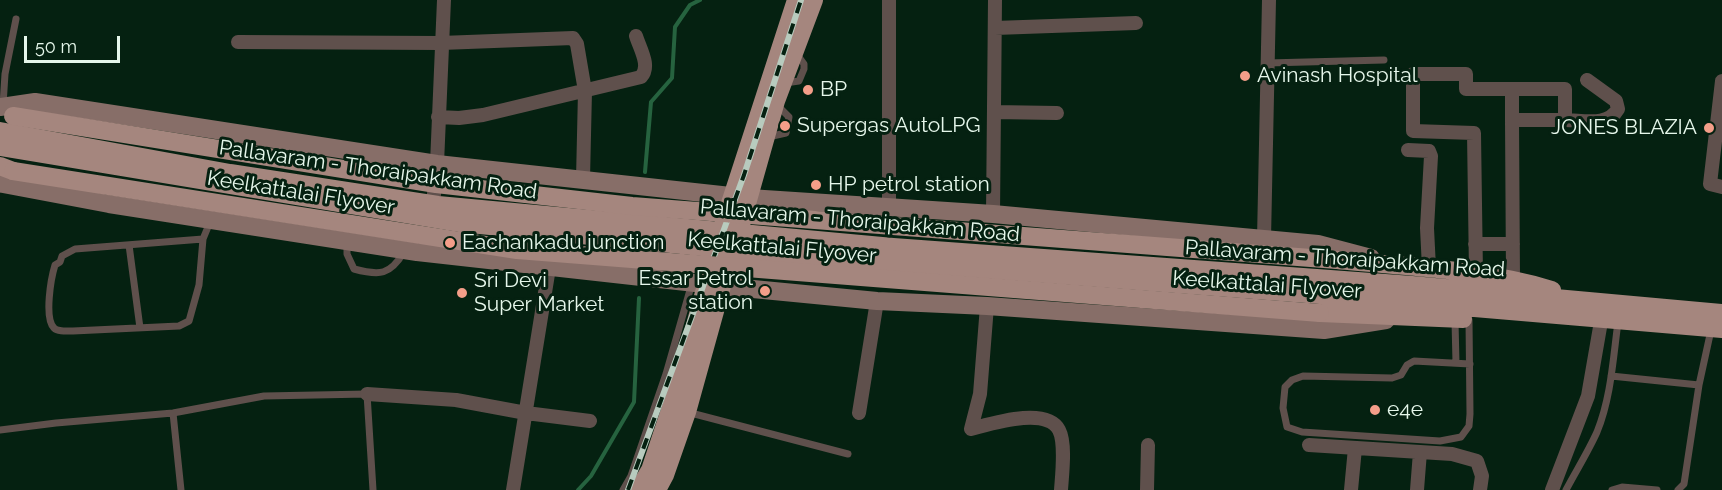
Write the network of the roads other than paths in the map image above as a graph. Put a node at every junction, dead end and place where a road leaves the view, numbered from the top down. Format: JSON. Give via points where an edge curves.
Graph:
{"nodes":[{"id":1,"x":444,"y":0,"type":"edge"},
{"id":2,"x":796,"y":0,"type":"edge"},
{"id":3,"x":814,"y":0,"type":"edge"},
{"id":4,"x":889,"y":0,"type":"edge"},
{"id":5,"x":995,"y":0,"type":"edge"},
{"id":6,"x":1269,"y":0,"type":"edge"},
{"id":7,"x":16,"y":19,"type":"dead end"},
{"id":8,"x":1136,"y":23,"type":"dead end"},
{"id":9,"x":994,"y":28,"type":"junction"},
{"id":10,"x":636,"y":36,"type":"dead end"},
{"id":11,"x":238,"y":42,"type":"dead end"},
{"id":12,"x":441,"y":43,"type":"junction"},
{"id":13,"x":1384,"y":60,"type":"dead end"},
{"id":14,"x":1267,"y":63,"type":"junction"},
{"id":15,"x":1587,"y":80,"type":"dead end"},
{"id":16,"x":1722,"y":81,"type":"edge"},
{"id":17,"x":1512,"y":89,"type":"junction"},
{"id":18,"x":585,"y":91,"type":"junction"},
{"id":19,"x":4,"y":111,"type":"edge"},
{"id":20,"x":994,"y":112,"type":"junction"},
{"id":21,"x":1057,"y":113,"type":"dead end"},
{"id":22,"x":438,"y":117,"type":"junction"},
{"id":23,"x":1512,"y":120,"type":"junction"},
{"id":24,"x":1565,"y":120,"type":"junction"},
{"id":25,"x":0,"y":130,"type":"edge"},
{"id":26,"x":0,"y":147,"type":"edge"},
{"id":27,"x":1408,"y":150,"type":"dead end"},
{"id":28,"x":437,"y":164,"type":"junction"},
{"id":29,"x":4,"y":173,"type":"edge"},
{"id":30,"x":583,"y":179,"type":"junction"},
{"id":31,"x":1722,"y":187,"type":"edge"},
{"id":32,"x":740,"y":196,"type":"junction"},
{"id":33,"x":434,"y":204,"type":"junction"},
{"id":34,"x":889,"y":207,"type":"junction"},
{"id":35,"x":993,"y":214,"type":"junction"},
{"id":36,"x":211,"y":220,"type":"junction"},
{"id":37,"x":739,"y":232,"type":"junction"},
{"id":38,"x":203,"y":239,"type":"junction"},
{"id":39,"x":1264,"y":239,"type":"junction"},
{"id":40,"x":348,"y":241,"type":"junction"},
{"id":41,"x":722,"y":243,"type":"junction"},
{"id":42,"x":1475,"y":244,"type":"junction"},
{"id":43,"x":1513,"y":244,"type":"junction"},
{"id":44,"x":129,"y":245,"type":"junction"},
{"id":45,"x":406,"y":250,"type":"junction"},
{"id":46,"x":1402,"y":266,"type":"junction"},
{"id":47,"x":549,"y":268,"type":"junction"},
{"id":48,"x":1429,"y":268,"type":"junction"},
{"id":49,"x":1476,"y":274,"type":"junction"},
{"id":50,"x":1513,"y":279,"type":"junction"},
{"id":51,"x":707,"y":284,"type":"junction"},
{"id":52,"x":877,"y":301,"type":"junction"},
{"id":53,"x":987,"y":306,"type":"junction"},
{"id":54,"x":1603,"y":310,"type":"junction"},
{"id":55,"x":1722,"y":313,"type":"edge"},
{"id":56,"x":1408,"y":317,"type":"junction"},
{"id":57,"x":1567,"y":317,"type":"junction"},
{"id":58,"x":1462,"y":319,"type":"junction"},
{"id":59,"x":140,"y":328,"type":"junction"},
{"id":60,"x":1716,"y":329,"type":"edge"},
{"id":61,"x":1456,"y":363,"type":"junction"},
{"id":62,"x":1470,"y":364,"type":"junction"},
{"id":63,"x":1611,"y":376,"type":"junction"},
{"id":64,"x":1699,"y":385,"type":"junction"},
{"id":65,"x":367,"y":394,"type":"junction"},
{"id":66,"x":173,"y":412,"type":"junction"},
{"id":67,"x":687,"y":412,"type":"junction"},
{"id":68,"x":526,"y":413,"type":"junction"},
{"id":69,"x":859,"y":413,"type":"dead end"},
{"id":70,"x":590,"y":422,"type":"dead end"},
{"id":71,"x":0,"y":430,"type":"edge"},
{"id":72,"x":1148,"y":445,"type":"dead end"},
{"id":73,"x":1309,"y":445,"type":"dead end"},
{"id":74,"x":1355,"y":448,"type":"junction"},
{"id":75,"x":1420,"y":452,"type":"junction"},
{"id":76,"x":848,"y":454,"type":"dead end"},
{"id":77,"x":181,"y":490,"type":"edge"},
{"id":78,"x":373,"y":490,"type":"edge"},
{"id":79,"x":513,"y":490,"type":"edge"},
{"id":80,"x":623,"y":490,"type":"edge"},
{"id":81,"x":639,"y":490,"type":"edge"},
{"id":82,"x":657,"y":490,"type":"edge"},
{"id":83,"x":1061,"y":490,"type":"edge"},
{"id":84,"x":1147,"y":490,"type":"edge"},
{"id":85,"x":1351,"y":490,"type":"edge"},
{"id":86,"x":1417,"y":490,"type":"edge"},
{"id":87,"x":1480,"y":490,"type":"edge"},
{"id":88,"x":1552,"y":490,"type":"edge"},
{"id":89,"x":1566,"y":490,"type":"edge"},
{"id":90,"x":1612,"y":490,"type":"edge"},
{"id":91,"x":1657,"y":490,"type":"edge"},
{"id":92,"x":1678,"y":490,"type":"edge"}],
"edges":[{"from":1,"to":12,"type":"street"},
{"from":2,"to":32,"type":"main road"},
{"from":3,"to":32,"type":"main road","via":[[766,137]]},
{"from":4,"to":34,"type":"street"},
{"from":5,"to":9,"type":"street"},
{"from":6,"to":14,"type":"street"},
{"from":7,"to":19,"type":"lane","via":[[5,74]]},
{"from":8,"to":9,"type":"street"},
{"from":9,"to":20,"type":"street"},
{"from":10,"to":18,"type":"street","via":[[646,64],[641,77]]},
{"from":11,"to":12,"type":"street"},
{"from":12,"to":18,"type":"street","via":[[573,38]]},
{"from":12,"to":22,"type":"street"},
{"from":13,"to":14,"type":"lane"},
{"from":14,"to":39,"type":"street"},
{"from":15,"to":24,"type":"street","via":[[1616,101],[1615,116],[1606,120]]},
{"from":16,"to":31,"type":"street","via":[[1710,184]]},
{"from":17,"to":23,"type":"street"},
{"from":17,"to":24,"type":"street","via":[[1565,89]]},
{"from":17,"to":42,"type":"street","via":[[1466,89],[1466,74],[1413,74],[1413,131],[1474,133]]},
{"from":18,"to":22,"type":"street","via":[[483,115]]},
{"from":18,"to":30,"type":"street"},
{"from":19,"to":28,"type":"street","via":[[35,102]]},
{"from":19,"to":46,"type":"main road","name":"Keelkattalai Flyover","bridge":true,"via":[[436,183],[632,206]]},
{"from":20,"to":21,"type":"street"},
{"from":20,"to":35,"type":"street"},
{"from":22,"to":28,"type":"street"},
{"from":23,"to":24,"type":"street"},
{"from":23,"to":43,"type":"street"},
{"from":25,"to":33,"type":"main road","name":"Pallavaram - Thoraipakkam Road","via":[[230,173]]},
{"from":26,"to":41,"type":"main road","name":"Pallavaram - Thoraipakkam Road","via":[[460,224]]},
{"from":27,"to":48,"type":"street","via":[[1424,149],[1431,156]]},
{"from":28,"to":30,"type":"street"},
{"from":28,"to":33,"type":"street"},
{"from":29,"to":36,"type":"street","via":[[3,184]]},
{"from":29,"to":56,"type":"main road","name":"Keelkattalai Flyover","bridge":true,"via":[[517,250]]},
{"from":30,"to":32,"type":"street"},
{"from":32,"to":34,"type":"street"},
{"from":32,"to":37,"type":"main road"},
{"from":32,"to":41,"type":"main road"},
{"from":33,"to":41,"type":"main road","name":"Pallavaram - Thoraipakkam Road"},
{"from":34,"to":35,"type":"street"},
{"from":35,"to":39,"type":"street"},
{"from":36,"to":38,"type":"lane"},
{"from":36,"to":40,"type":"street"},
{"from":37,"to":41,"type":"main road"},
{"from":37,"to":54,"type":"main road","name":"Pallavaram - Thoraipakkam Road","via":[[915,249],[1412,285]]},
{"from":38,"to":44,"type":"lane"},
{"from":38,"to":59,"type":"lane","via":[[199,285],[189,321],[179,326]]},
{"from":39,"to":46,"type":"street","via":[[1318,244]]},
{"from":40,"to":45,"type":"street"},
{"from":40,"to":45,"type":"lane","via":[[347,254],[354,269],[365,272],[390,270]]},
{"from":41,"to":51,"type":"main road"},
{"from":41,"to":57,"type":"main road","name":"Pallavaram - Thoraipakkam Road"},
{"from":42,"to":43,"type":"street"},
{"from":42,"to":49,"type":"street"},
{"from":43,"to":50,"type":"street"},
{"from":44,"to":59,"type":"lane"},
{"from":44,"to":59,"type":"lane","via":[[75,249],[62,256],[50,286],[50,319],[59,331]]},
{"from":45,"to":47,"type":"street"},
{"from":46,"to":48,"type":"main road","name":"Keelkattalai Flyover"},
{"from":47,"to":51,"type":"street"},
{"from":47,"to":68,"type":"street"},
{"from":48,"to":49,"type":"main road","name":"Keelkattalai Flyover"},
{"from":49,"to":50,"type":"main road","name":"Keelkattalai Flyover"},
{"from":50,"to":54,"type":"main road","name":"Keelkattalai Flyover"},
{"from":51,"to":52,"type":"street"},
{"from":51,"to":67,"type":"main road"},
{"from":51,"to":80,"type":"lane","via":[[666,374],[632,476]]},
{"from":51,"to":81,"type":"main road","via":[[680,380],[650,470]]},
{"from":52,"to":53,"type":"street"},
{"from":52,"to":69,"type":"street"},
{"from":53,"to":56,"type":"street","via":[[1324,330]]},
{"from":53,"to":83,"type":"street","via":[[980,394],[971,429],[1024,418],[1047,420],[1059,430],[1063,457]]},
{"from":54,"to":55,"type":"main road","name":"Pallavaram - Thoraipakkam Road"},
{"from":54,"to":57,"type":"main road","name":"Pallavaram - Thoraipakkam Road"},
{"from":54,"to":60,"type":"main road","name":"Pallavaram - Thoraipakkam Road"},
{"from":54,"to":63,"type":"lane"},
{"from":54,"to":88,"type":"street","via":[[1588,396]]},
{"from":56,"to":58,"type":"main road","name":"Keelkattalai Flyover"},
{"from":57,"to":58,"type":"main road","name":"Keelkattalai Flyover"},
{"from":58,"to":61,"type":"lane"},
{"from":58,"to":62,"type":"lane"},
{"from":60,"to":64,"type":"lane"},
{"from":61,"to":62,"type":"lane"},
{"from":61,"to":62,"type":"lane","via":[[1414,362],[1392,378],[1303,376],[1292,380],[1285,387],[1283,408],[1287,427],[1302,432],[1440,441],[1461,437],[1469,426]]},
{"from":63,"to":64,"type":"lane"},
{"from":63,"to":89,"type":"lane","via":[[1604,413]]},
{"from":64,"to":92,"type":"lane","via":[[1684,484]]},
{"from":65,"to":66,"type":"lane","via":[[264,396]]},
{"from":65,"to":68,"type":"street","via":[[456,400]]},
{"from":65,"to":78,"type":"lane"},
{"from":66,"to":71,"type":"lane"},
{"from":66,"to":77,"type":"lane"},
{"from":67,"to":76,"type":"lane"},
{"from":67,"to":82,"type":"main road"},
{"from":68,"to":70,"type":"street"},
{"from":68,"to":79,"type":"street"},
{"from":72,"to":84,"type":"street"},
{"from":73,"to":74,"type":"street"},
{"from":74,"to":75,"type":"street"},
{"from":74,"to":85,"type":"street"},
{"from":75,"to":86,"type":"street"},
{"from":75,"to":87,"type":"street","via":[[1452,454],[1477,461],[1482,476]]},
{"from":90,"to":91,"type":"lane"}]}
